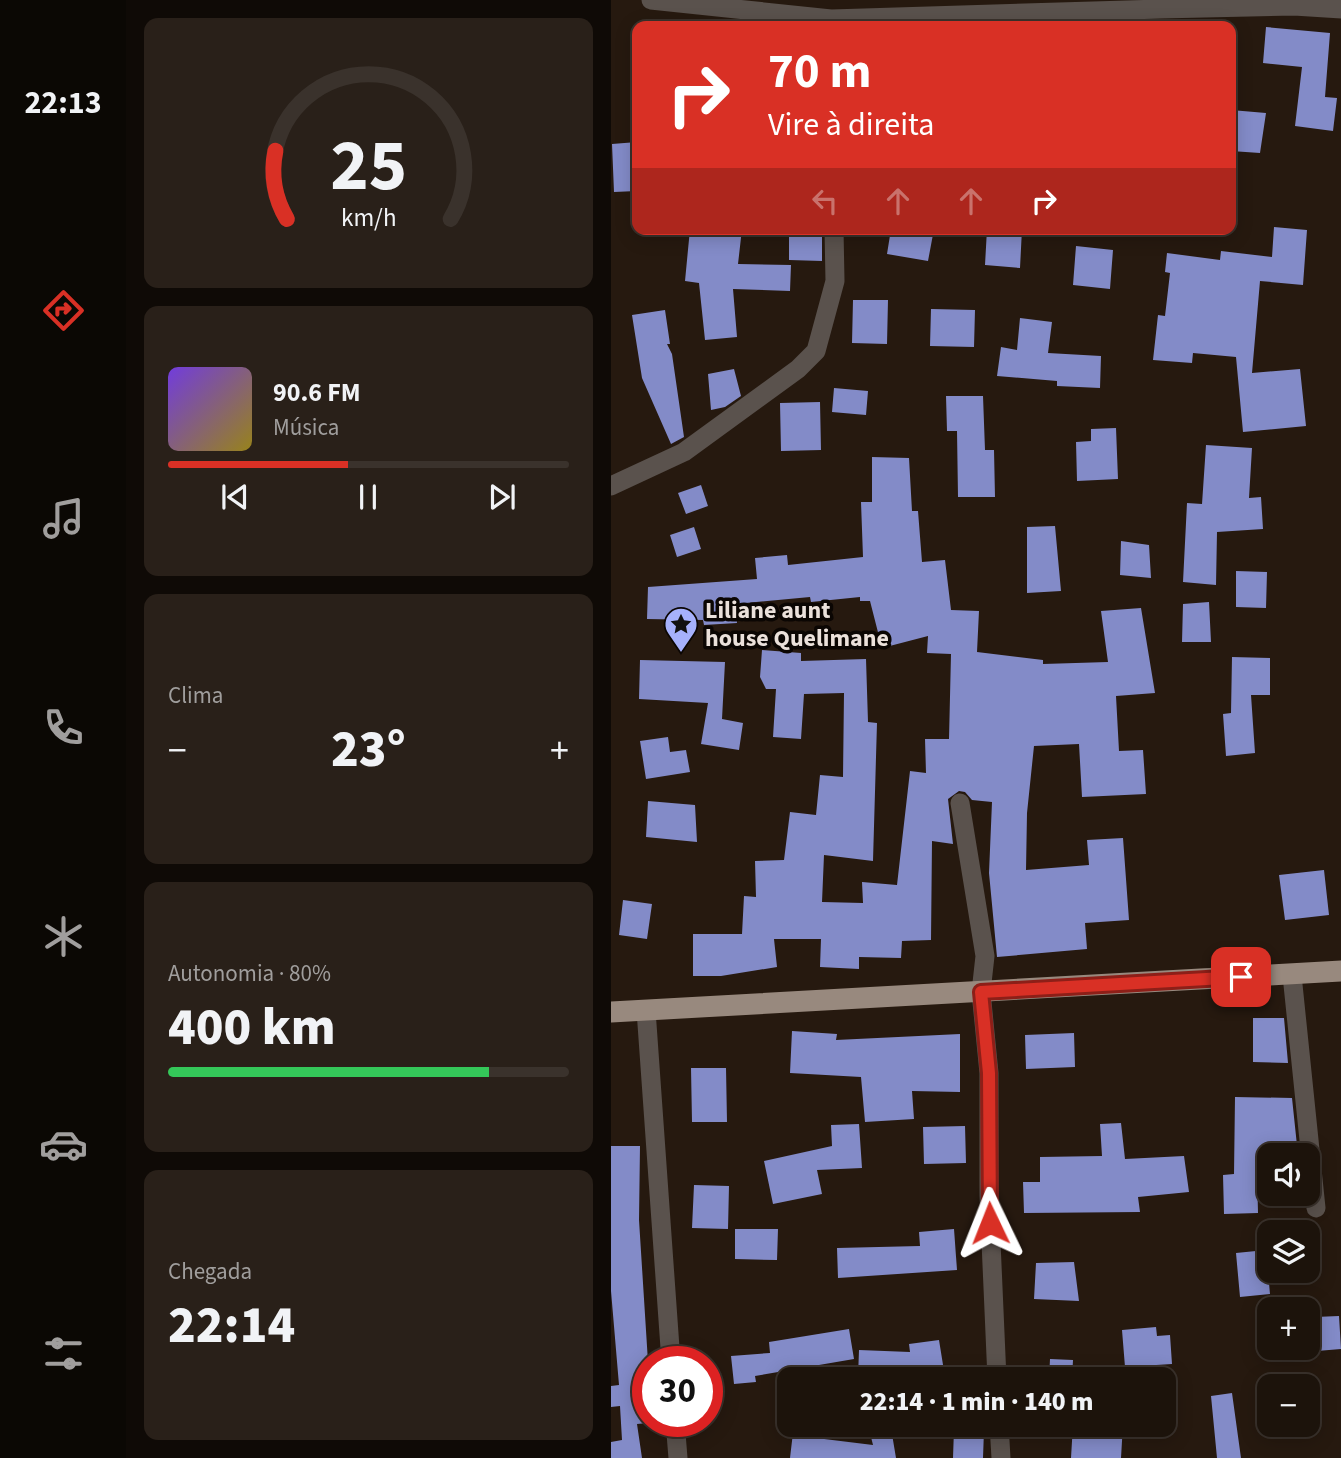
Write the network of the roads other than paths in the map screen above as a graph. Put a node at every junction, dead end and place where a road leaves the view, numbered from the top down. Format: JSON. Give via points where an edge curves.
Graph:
{"nodes":[{"id":1,"x":651,"y":0,"type":"edge"},
{"id":2,"x":1341,"y":9,"type":"edge"},
{"id":3,"x":815,"y":21,"type":"edge"},
{"id":4,"x":878,"y":21,"type":"edge"},
{"id":5,"x":834,"y":235,"type":"edge"},
{"id":6,"x":611,"y":486,"type":"edge"},
{"id":7,"x":960,"y":803,"type":"dead end"},
{"id":8,"x":1341,"y":971,"type":"edge"},
{"id":9,"x":1292,"y":975,"type":"junction"},
{"id":10,"x":981,"y":992,"type":"junction"},
{"id":11,"x":646,"y":1010,"type":"junction"},
{"id":12,"x":611,"y":1012,"type":"edge"},
{"id":13,"x":1316,"y":1208,"type":"dead end"},
{"id":14,"x":670,"y":1346,"type":"edge"},
{"id":15,"x":996,"y":1367,"type":"edge"},
{"id":16,"x":676,"y":1437,"type":"edge"},
{"id":17,"x":1000,"y":1437,"type":"edge"},
{"id":18,"x":678,"y":1458,"type":"edge"},
{"id":19,"x":1001,"y":1458,"type":"edge"}],
"edges":[{"from":1,"to":3,"type":"street"},
{"from":2,"to":4,"type":"street","via":[[1160,9]]},
{"from":5,"to":6,"type":"street","via":[[835,281],[816,351],[684,452]]},
{"from":7,"to":10,"type":"street","via":[[985,956]]},
{"from":8,"to":9,"type":"main road"},
{"from":9,"to":10,"type":"main road"},
{"from":9,"to":13,"type":"street"},
{"from":10,"to":11,"type":"main road"},
{"from":10,"to":15,"type":"street","via":[[989,1073]]},
{"from":11,"to":12,"type":"main road"},
{"from":11,"to":14,"type":"street"},
{"from":16,"to":18,"type":"street"},
{"from":17,"to":19,"type":"street"}]}
